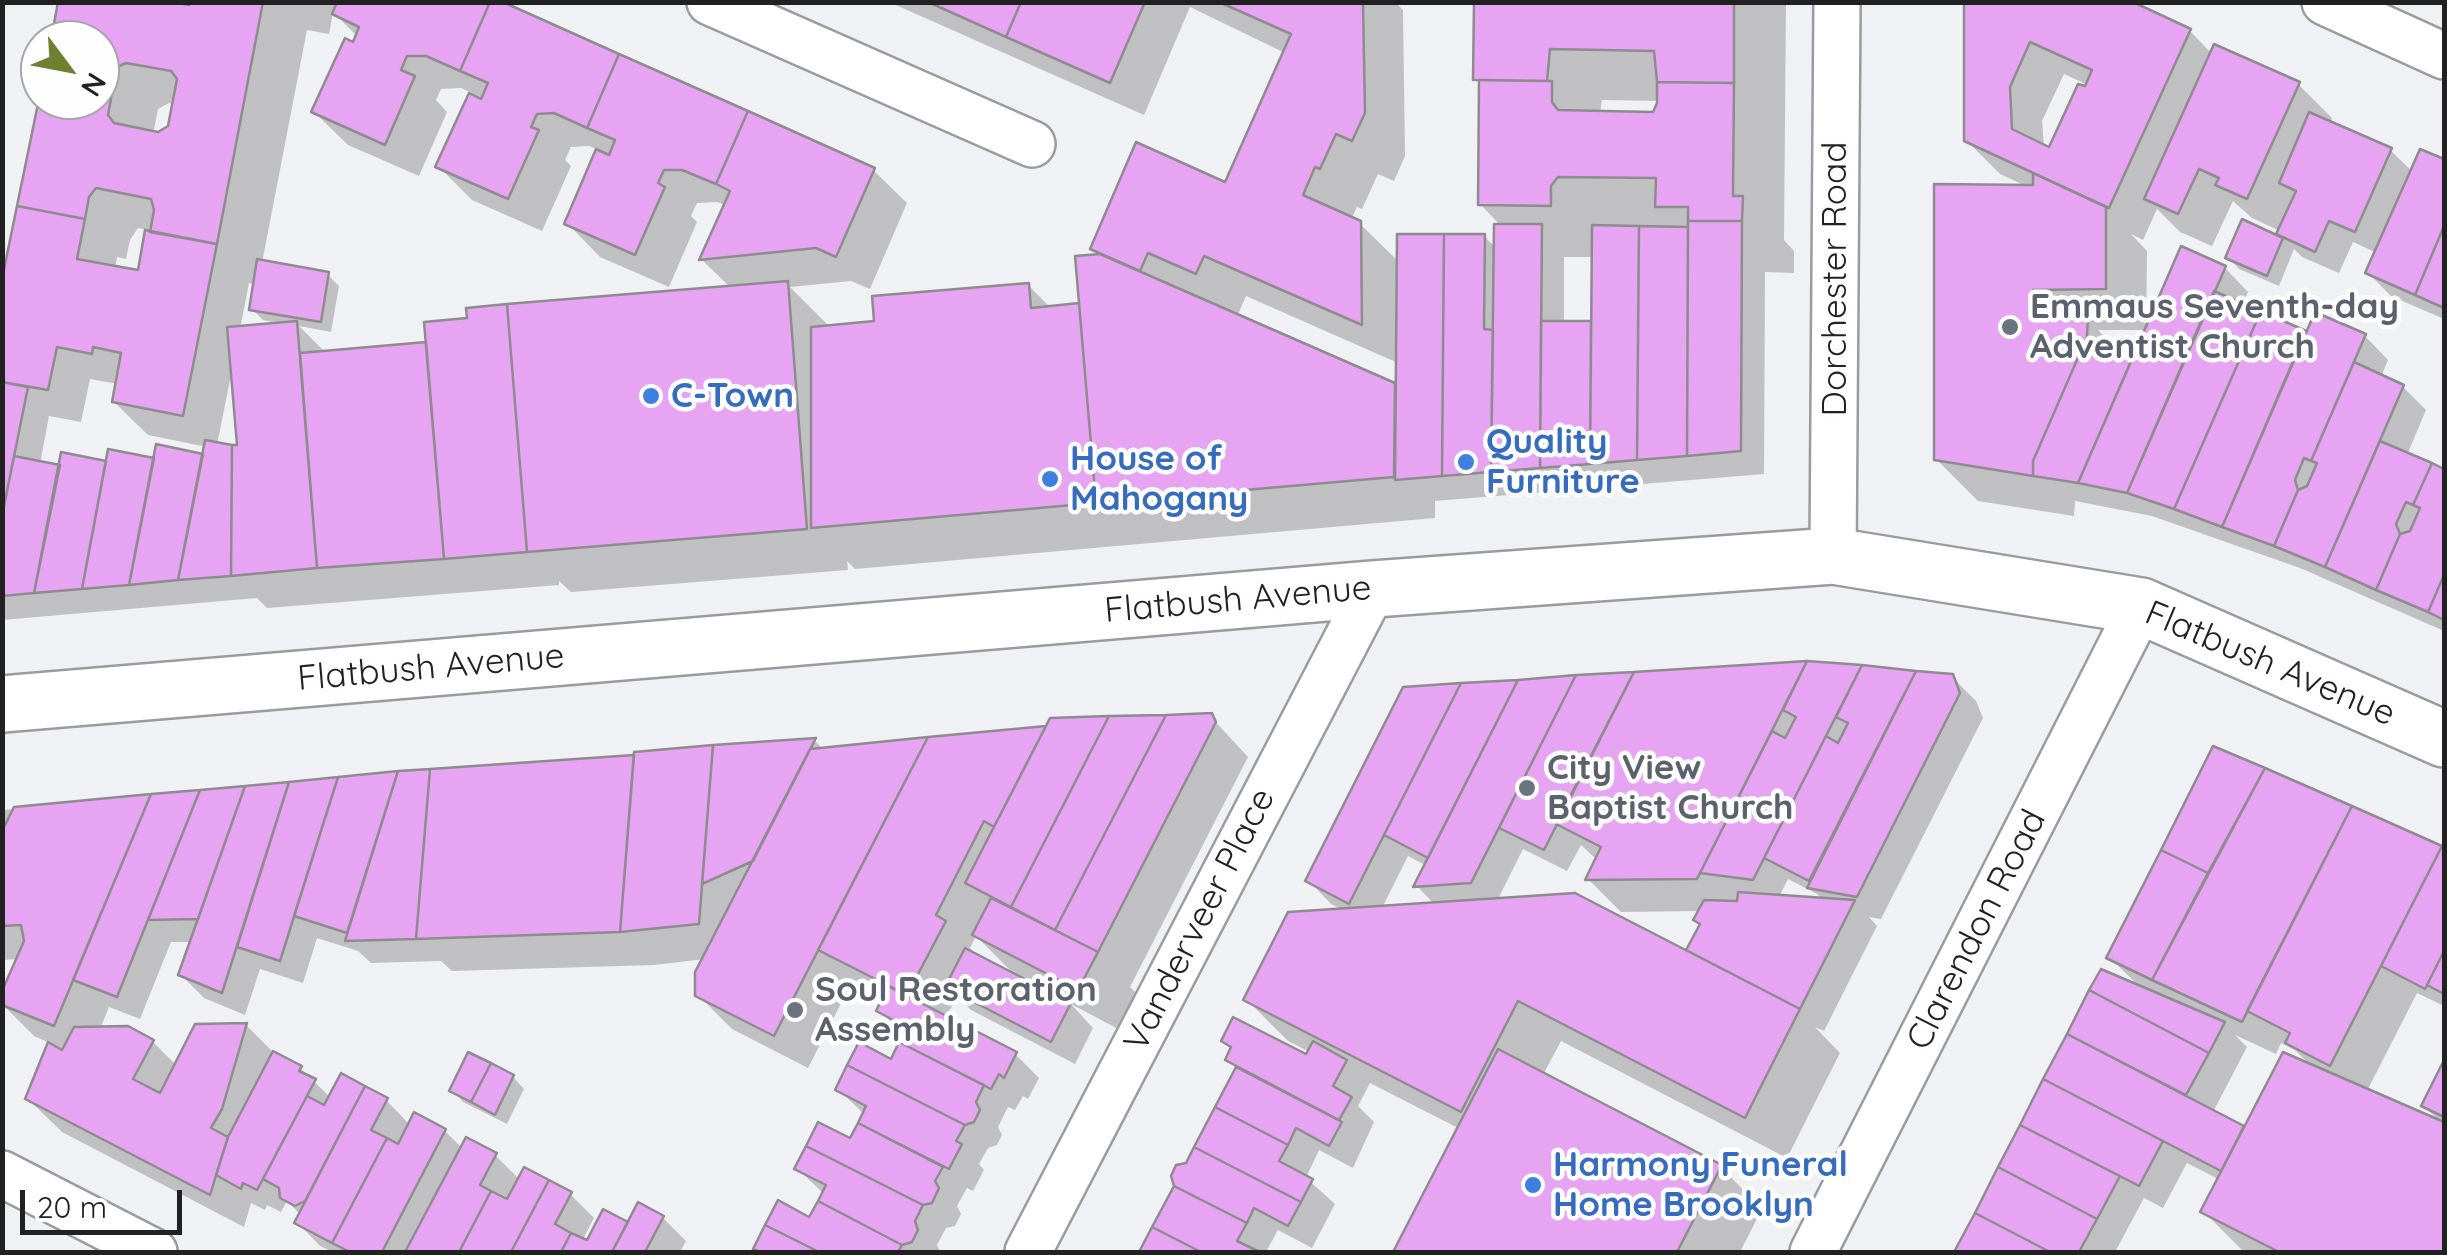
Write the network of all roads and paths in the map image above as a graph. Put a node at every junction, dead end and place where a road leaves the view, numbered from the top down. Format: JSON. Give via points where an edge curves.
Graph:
{"nodes":[{"id":1,"x":710,"y":2,"type":"edge"},
{"id":2,"x":1837,"y":2,"type":"edge"},
{"id":3,"x":2325,"y":2,"type":"edge"},
{"id":4,"x":2444,"y":56,"type":"edge"},
{"id":5,"x":1032,"y":144,"type":"dead end"},
{"id":6,"x":1833,"y":556,"type":"junction"},
{"id":7,"x":1373,"y":589,"type":"junction"},
{"id":8,"x":2141,"y":606,"type":"junction"},
{"id":9,"x":2,"y":704,"type":"edge"},
{"id":10,"x":2444,"y":739,"type":"edge"},
{"id":11,"x":2,"y":1174,"type":"edge"},
{"id":12,"x":154,"y":1252,"type":"edge"},
{"id":13,"x":1028,"y":1252,"type":"edge"},
{"id":14,"x":1812,"y":1252,"type":"edge"}],
"edges":[{"from":1,"to":5,"type":"street"},
{"from":2,"to":6,"type":"street","name":"Dorchester Road"},
{"from":3,"to":4,"type":"street"},
{"from":6,"to":7,"type":"main road","name":"Flatbush Avenue"},
{"from":6,"to":8,"type":"main road","name":"Flatbush Avenue"},
{"from":7,"to":9,"type":"main road","name":"Flatbush Avenue"},
{"from":7,"to":13,"type":"street","name":"Vanderveer Place"},
{"from":8,"to":10,"type":"main road","name":"Flatbush Avenue"},
{"from":8,"to":14,"type":"street","name":"Clarendon Road"},
{"from":11,"to":12,"type":"street"}]}
